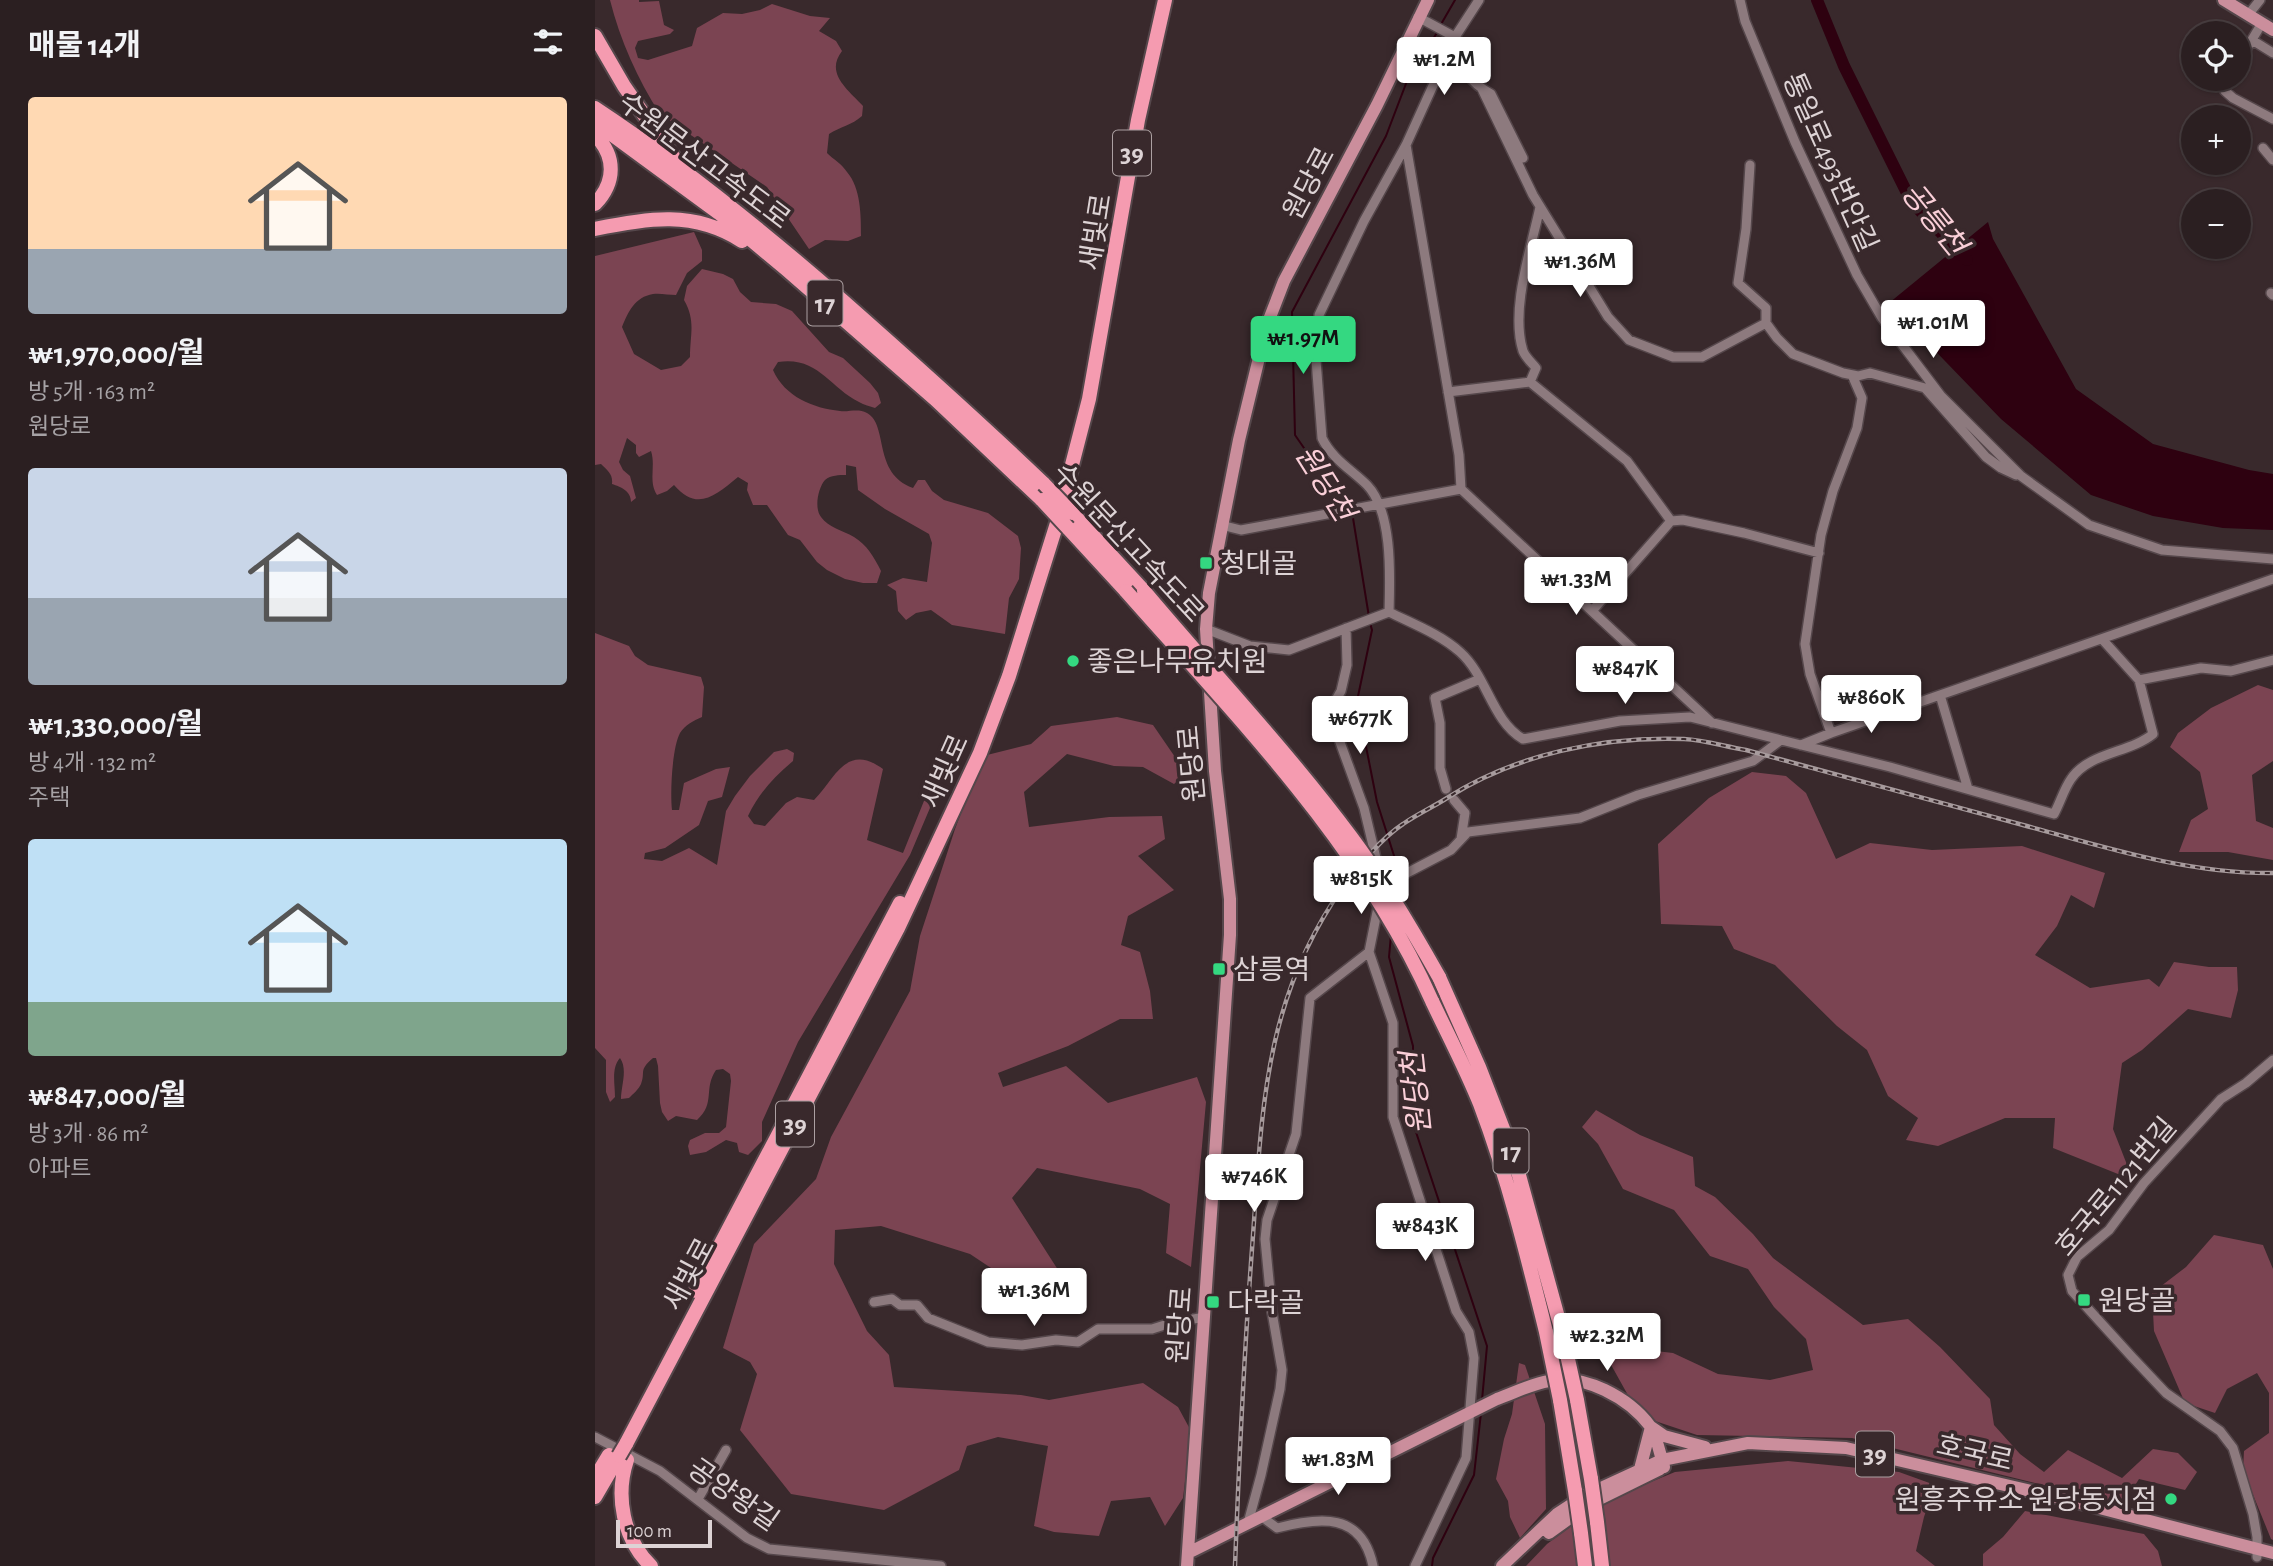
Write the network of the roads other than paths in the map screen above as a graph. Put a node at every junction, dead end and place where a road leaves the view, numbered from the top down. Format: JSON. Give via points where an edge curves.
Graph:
{"nodes":[{"id":1,"x":1156,"y":0,"type":"edge"},
{"id":2,"x":1165,"y":0,"type":"edge"},
{"id":3,"x":1428,"y":0,"type":"edge"},
{"id":4,"x":1479,"y":0,"type":"edge"},
{"id":5,"x":1740,"y":0,"type":"edge"},
{"id":6,"x":2224,"y":0,"type":"edge"},
{"id":7,"x":2260,"y":0,"type":"edge"},
{"id":8,"x":2248,"y":15,"type":"junction"},
{"id":9,"x":1419,"y":17,"type":"junction"},
{"id":10,"x":2267,"y":27,"type":"edge"},
{"id":11,"x":595,"y":36,"type":"edge"},
{"id":12,"x":1455,"y":37,"type":"junction"},
{"id":13,"x":2252,"y":40,"type":"joint"},
{"id":14,"x":2273,"y":53,"type":"edge"},
{"id":15,"x":1482,"y":89,"type":"junction"},
{"id":16,"x":2225,"y":91,"type":"edge"},
{"id":17,"x":595,"y":108,"type":"edge"},
{"id":18,"x":2273,"y":119,"type":"edge"},
{"id":19,"x":595,"y":122,"type":"edge"},
{"id":20,"x":595,"y":135,"type":"edge"},
{"id":21,"x":1406,"y":145,"type":"junction"},
{"id":22,"x":2263,"y":148,"type":"dead end"},
{"id":23,"x":1524,"y":158,"type":"dead end"},
{"id":24,"x":2273,"y":160,"type":"edge"},
{"id":25,"x":1750,"y":165,"type":"dead end"},
{"id":26,"x":681,"y":168,"type":"junction"},
{"id":27,"x":595,"y":204,"type":"edge"},
{"id":28,"x":1540,"y":207,"type":"junction"},
{"id":29,"x":595,"y":229,"type":"edge"},
{"id":30,"x":786,"y":269,"type":"junction"},
{"id":31,"x":1766,"y":323,"type":"junction"},
{"id":32,"x":1098,"y":332,"type":"junction"},
{"id":33,"x":1852,"y":375,"type":"junction"},
{"id":34,"x":1530,"y":382,"type":"junction"},
{"id":35,"x":1448,"y":392,"type":"junction"},
{"id":36,"x":2021,"y":476,"type":"junction"},
{"id":37,"x":1461,"y":489,"type":"junction"},
{"id":38,"x":1380,"y":504,"type":"junction"},
{"id":39,"x":1671,"y":521,"type":"junction"},
{"id":40,"x":1221,"y":525,"type":"junction"},
{"id":41,"x":1819,"y":553,"type":"junction"},
{"id":42,"x":2273,"y":559,"type":"edge"},
{"id":43,"x":2273,"y":579,"type":"edge"},
{"id":44,"x":1592,"y":611,"type":"junction"},
{"id":45,"x":1386,"y":613,"type":"junction"},
{"id":46,"x":1350,"y":626,"type":"junction"},
{"id":47,"x":1206,"y":629,"type":"junction"},
{"id":48,"x":2102,"y":639,"type":"junction"},
{"id":49,"x":2273,"y":660,"type":"edge"},
{"id":50,"x":1480,"y":679,"type":"junction"},
{"id":51,"x":2139,"y":680,"type":"junction"},
{"id":52,"x":1940,"y":695,"type":"junction"},
{"id":53,"x":1712,"y":723,"type":"junction"},
{"id":54,"x":1831,"y":733,"type":"junction"},
{"id":55,"x":1781,"y":740,"type":"junction"},
{"id":56,"x":1801,"y":745,"type":"junction"},
{"id":57,"x":1446,"y":789,"type":"dead end"},
{"id":58,"x":1968,"y":789,"type":"junction"},
{"id":59,"x":1454,"y":800,"type":"dead end"},
{"id":60,"x":1461,"y":840,"type":"junction"},
{"id":61,"x":1384,"y":884,"type":"junction"},
{"id":62,"x":1369,"y":951,"type":"junction"},
{"id":63,"x":2273,"y":1060,"type":"edge"},
{"id":64,"x":874,"y":1302,"type":"dead end"},
{"id":65,"x":1205,"y":1317,"type":"junction"},
{"id":66,"x":1470,"y":1412,"type":"junction"},
{"id":67,"x":1651,"y":1427,"type":"junction"},
{"id":68,"x":595,"y":1437,"type":"edge"},
{"id":69,"x":624,"y":1447,"type":"junction"},
{"id":70,"x":1712,"y":1449,"type":"junction"},
{"id":71,"x":726,"y":1450,"type":"dead end"},
{"id":72,"x":1663,"y":1464,"type":"junction"},
{"id":73,"x":1640,"y":1469,"type":"junction"},
{"id":74,"x":595,"y":1478,"type":"edge"},
{"id":75,"x":595,"y":1497,"type":"edge"},
{"id":76,"x":698,"y":1499,"type":"junction"},
{"id":77,"x":1261,"y":1516,"type":"junction"},
{"id":78,"x":1248,"y":1523,"type":"junction"},
{"id":79,"x":2257,"y":1553,"type":"junction"},
{"id":80,"x":2273,"y":1553,"type":"edge"},
{"id":81,"x":1188,"y":1559,"type":"edge"},
{"id":82,"x":2273,"y":1561,"type":"edge"},
{"id":83,"x":651,"y":1566,"type":"edge"},
{"id":84,"x":941,"y":1566,"type":"edge"},
{"id":85,"x":1373,"y":1566,"type":"edge"},
{"id":86,"x":1415,"y":1566,"type":"edge"},
{"id":87,"x":1502,"y":1566,"type":"edge"},
{"id":88,"x":1512,"y":1566,"type":"edge"},
{"id":89,"x":1584,"y":1566,"type":"edge"},
{"id":90,"x":1604,"y":1566,"type":"edge"}],
"edges":[{"from":1,"to":32,"type":"highway","name":"새빛로","number":"39","via":[[1130,112]]},
{"from":2,"to":32,"type":"highway","name":"새빛로","number":"39"},
{"from":3,"to":9,"type":"main road","name":"원당로"},
{"from":4,"to":12,"type":"street"},
{"from":5,"to":36,"type":"street","name":"통일로493번안길","via":[[1795,142],[1882,318],[1941,396]]},
{"from":6,"to":8,"type":"main road"},
{"from":7,"to":8,"type":"street"},
{"from":8,"to":10,"type":"main road"},
{"from":9,"to":12,"type":"street"},
{"from":9,"to":40,"type":"main road","name":"원당로","via":[[1284,281],[1267,325]]},
{"from":10,"to":13,"type":"street"},
{"from":11,"to":26,"type":"highway"},
{"from":12,"to":15,"type":"street","via":[[1465,74]]},
{"from":12,"to":21,"type":"street"},
{"from":13,"to":14,"type":"street"},
{"from":15,"to":23,"type":"street","via":[[1491,94]]},
{"from":15,"to":28,"type":"street"},
{"from":16,"to":18,"type":"street"},
{"from":17,"to":26,"type":"highway","name":"수원문산고속도로","number":"17"},
{"from":19,"to":30,"type":"highway","name":"수원문산고속도로","number":"17","via":[[719,213]]},
{"from":20,"to":27,"type":"highway","via":[[610,160],[610,178]]},
{"from":21,"to":35,"type":"street"},
{"from":21,"to":38,"type":"street","via":[[1319,315],[1322,438],[1328,450],[1370,487]]},
{"from":22,"to":24,"type":"street"},
{"from":25,"to":31,"type":"street","via":[[1738,283],[1766,308]]},
{"from":26,"to":90,"type":"highway","name":"수원문산고속도로","number":"17","bridge":true,"via":[[878,332],[1044,484],[1296,766],[1397,905],[1439,977],[1514,1157],[1577,1400]]},
{"from":28,"to":31,"type":"street","via":[[1608,317],[1629,340],[1673,357],[1702,357]]},
{"from":28,"to":34,"type":"street","via":[[1519,324],[1524,353],[1536,369]]},
{"from":29,"to":30,"type":"highway","via":[[630,221],[699,221],[733,235]]},
{"from":30,"to":89,"type":"highway","name":"수원문산고속도로","number":"17","bridge":true,"via":[[1042,500],[1320,816],[1388,917],[1465,1070],[1515,1210],[1560,1400]]},
{"from":31,"to":33,"type":"street","via":[[1793,354]]},
{"from":32,"to":69,"type":"highway","name":"새빛로","number":"39","via":[[1046,544],[980,753]]},
{"from":33,"to":36,"type":"street","via":[[1870,373],[1925,388],[1986,457]]},
{"from":33,"to":41,"type":"street","via":[[1862,398],[1857,428],[1833,491]]},
{"from":34,"to":35,"type":"street"},
{"from":34,"to":39,"type":"street","via":[[1626,461]]},
{"from":35,"to":37,"type":"street"},
{"from":36,"to":42,"type":"street","name":"통일로493번안길","via":[[2089,525],[2162,550]]},
{"from":37,"to":38,"type":"street"},
{"from":37,"to":44,"type":"street"},
{"from":38,"to":40,"type":"street","via":[[1241,530]]},
{"from":38,"to":45,"type":"street","via":[[1390,558]]},
{"from":39,"to":41,"type":"street","via":[[1744,533]]},
{"from":39,"to":44,"type":"street"},
{"from":40,"to":47,"type":"main road","name":"원당로"},
{"from":41,"to":54,"type":"street","via":[[1805,644],[1810,674]]},
{"from":43,"to":48,"type":"street"},
{"from":44,"to":53,"type":"street"},
{"from":45,"to":46,"type":"street"},
{"from":45,"to":50,"type":"street","via":[[1431,632],[1461,653]]},
{"from":46,"to":47,"type":"street","via":[[1289,650],[1250,646]]},
{"from":46,"to":61,"type":"street","via":[[1347,665],[1333,705],[1337,734],[1364,808]]},
{"from":47,"to":65,"type":"main road","name":"원당로","via":[[1230,935]]},
{"from":48,"to":51,"type":"street"},
{"from":48,"to":52,"type":"street"},
{"from":49,"to":51,"type":"street","via":[[2231,671],[2201,668]]},
{"from":50,"to":53,"type":"street","via":[[1510,732],[1523,739],[1620,721],[1690,717]]},
{"from":50,"to":57,"type":"street","via":[[1435,698]]},
{"from":51,"to":58,"type":"street","via":[[2153,734],[2144,742],[2091,761],[2072,777],[2054,814]]},
{"from":52,"to":54,"type":"street"},
{"from":52,"to":58,"type":"street"},
{"from":53,"to":55,"type":"street"},
{"from":54,"to":56,"type":"street"},
{"from":55,"to":56,"type":"street"},
{"from":55,"to":60,"type":"street","via":[[1753,761],[1638,795],[1580,818],[1468,832]]},
{"from":56,"to":58,"type":"street"},
{"from":59,"to":60,"type":"street","via":[[1465,813]]},
{"from":60,"to":61,"type":"street","via":[[1451,850]]},
{"from":61,"to":62,"type":"street"},
{"from":62,"to":66,"type":"street","via":[[1393,1023],[1393,1117],[1456,1311],[1469,1332],[1474,1358]]},
{"from":62,"to":78,"type":"street","via":[[1311,998],[1296,1134],[1267,1220],[1272,1312],[1282,1370]]},
{"from":63,"to":79,"type":"street","name":"호국로1121번길","via":[[2221,1099],[2144,1183],[2109,1230],[2077,1257],[2069,1275],[2072,1291],[2166,1393],[2220,1432],[2233,1448],[2253,1514]]},
{"from":64,"to":65,"type":"street","via":[[892,1299],[900,1305],[916,1305],[928,1318],[988,1342],[1022,1345],[1078,1342],[1098,1329],[1153,1329]]},
{"from":65,"to":81,"type":"main road","name":"원당로"},
{"from":66,"to":67,"type":"main road","via":[[1551,1380],[1582,1382],[1615,1396]]},
{"from":66,"to":77,"type":"main road"},
{"from":66,"to":86,"type":"street","via":[[1465,1458]]},
{"from":67,"to":70,"type":"main road","via":[[1664,1436]]},
{"from":67,"to":72,"type":"main road"},
{"from":67,"to":73,"type":"main road"},
{"from":68,"to":76,"type":"street","name":"공양왕길","via":[[660,1471]]},
{"from":69,"to":74,"type":"highway","name":"새빛로","number":"39"},
{"from":69,"to":75,"type":"highway","name":"새빛로","number":"39"},
{"from":69,"to":83,"type":"highway","via":[[620,1490],[624,1515],[641,1557]]},
{"from":70,"to":72,"type":"main road","name":"호국로","number":"39"},
{"from":70,"to":79,"type":"main road","name":"호국로","number":"39","via":[[1748,1443],[1846,1448],[1980,1478]]},
{"from":71,"to":76,"type":"street"},
{"from":72,"to":73,"type":"main road","name":"호국로","number":"39"},
{"from":72,"to":79,"type":"main road","name":"호국로","number":"39","via":[[1750,1450],[1849,1454]]},
{"from":72,"to":88,"type":"main road","name":"호국로","number":"39","via":[[1560,1523]]},
{"from":73,"to":87,"type":"main road","name":"호국로","number":"39","via":[[1557,1514]]},
{"from":76,"to":84,"type":"street","name":"공양왕길","via":[[747,1538],[769,1549]]},
{"from":77,"to":78,"type":"main road"},
{"from":77,"to":85,"type":"street","via":[[1277,1528],[1315,1521],[1352,1529],[1369,1548]]},
{"from":78,"to":81,"type":"main road"},
{"from":79,"to":80,"type":"main road","name":"호국로","number":"39"},
{"from":79,"to":82,"type":"main road","name":"호국로","number":"39"}]}
